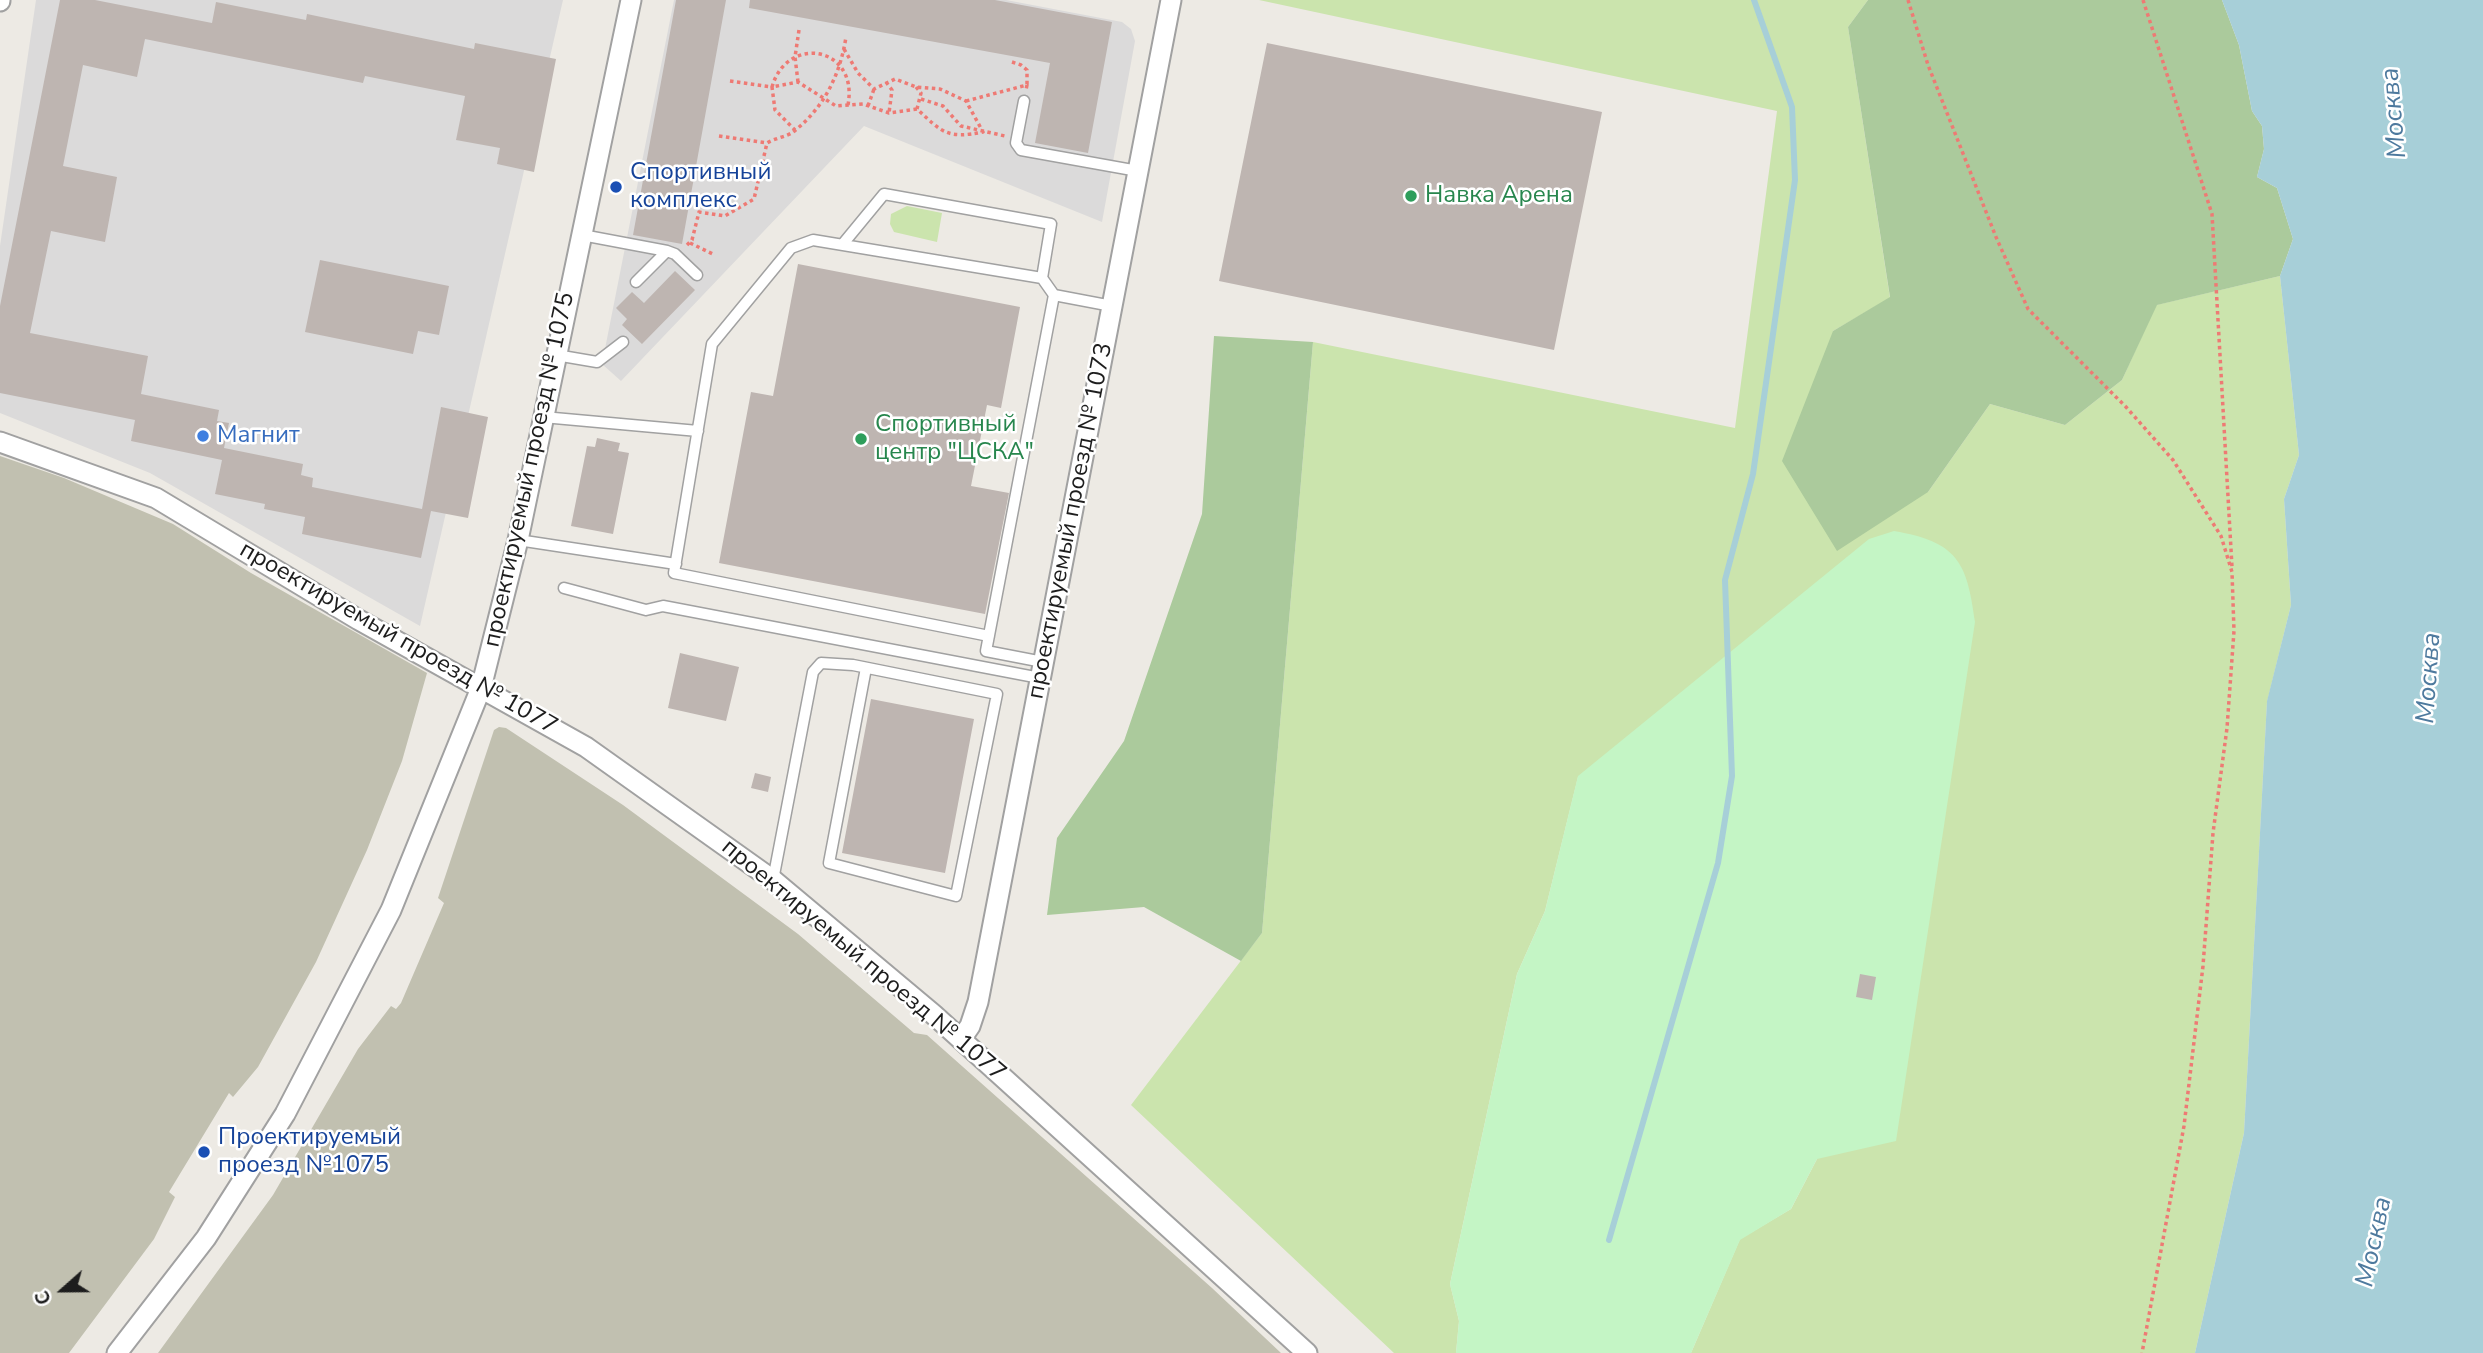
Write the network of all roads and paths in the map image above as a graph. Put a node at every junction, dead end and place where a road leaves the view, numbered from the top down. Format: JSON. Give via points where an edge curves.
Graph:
{"nodes":[{"id":1,"x":631,"y":0,"type":"edge"},
{"id":2,"x":1171,"y":0,"type":"edge"},
{"id":3,"x":1908,"y":0,"type":"edge"},
{"id":4,"x":2143,"y":0,"type":"edge"},
{"id":5,"x":799,"y":30,"type":"dead end"},
{"id":6,"x":846,"y":37,"type":"dead end"},
{"id":7,"x":844,"y":50,"type":"junction"},
{"id":8,"x":795,"y":57,"type":"junction"},
{"id":9,"x":1012,"y":62,"type":"dead end"},
{"id":10,"x":842,"y":65,"type":"junction"},
{"id":11,"x":730,"y":81,"type":"dead end"},
{"id":12,"x":798,"y":82,"type":"junction"},
{"id":13,"x":886,"y":82,"type":"junction"},
{"id":14,"x":1027,"y":85,"type":"junction"},
{"id":15,"x":772,"y":87,"type":"junction"},
{"id":16,"x":916,"y":87,"type":"junction"},
{"id":17,"x":874,"y":89,"type":"junction"},
{"id":18,"x":921,"y":99,"type":"junction"},
{"id":19,"x":825,"y":100,"type":"junction"},
{"id":20,"x":966,"y":101,"type":"junction"},
{"id":21,"x":1024,"y":101,"type":"joint"},
{"id":22,"x":848,"y":105,"type":"junction"},
{"id":23,"x":868,"y":106,"type":"junction"},
{"id":24,"x":917,"y":109,"type":"junction"},
{"id":25,"x":889,"y":113,"type":"junction"},
{"id":26,"x":795,"y":130,"type":"junction"},
{"id":27,"x":983,"y":132,"type":"junction"},
{"id":28,"x":719,"y":136,"type":"dead end"},
{"id":29,"x":1017,"y":139,"type":"junction"},
{"id":30,"x":767,"y":143,"type":"junction"},
{"id":31,"x":1138,"y":171,"type":"junction"},
{"id":32,"x":582,"y":235,"type":"junction"},
{"id":33,"x":690,"y":243,"type":"junction"},
{"id":34,"x":842,"y":245,"type":"junction"},
{"id":35,"x":671,"y":253,"type":"junction"},
{"id":36,"x":715,"y":256,"type":"dead end"},
{"id":37,"x":697,"y":275,"type":"dead end"},
{"id":38,"x":1042,"y":278,"type":"junction"},
{"id":39,"x":636,"y":282,"type":"dead end"},
{"id":40,"x":1054,"y":295,"type":"junction"},
{"id":41,"x":1112,"y":306,"type":"junction"},
{"id":42,"x":623,"y":342,"type":"dead end"},
{"id":43,"x":556,"y":355,"type":"junction"},
{"id":44,"x":543,"y":417,"type":"junction"},
{"id":45,"x":698,"y":431,"type":"junction"},
{"id":46,"x":0,"y":442,"type":"edge"},
{"id":47,"x":518,"y":540,"type":"junction"},
{"id":48,"x":676,"y":564,"type":"junction"},
{"id":49,"x":2232,"y":572,"type":"junction"},
{"id":50,"x":564,"y":588,"type":"dead end"},
{"id":51,"x":989,"y":636,"type":"junction"},
{"id":52,"x":866,"y":667,"type":"junction"},
{"id":53,"x":1042,"y":670,"type":"junction"},
{"id":54,"x":481,"y":688,"type":"junction"},
{"id":55,"x":773,"y":880,"type":"junction"},
{"id":56,"x":961,"y":1039,"type":"junction"},
{"id":57,"x":117,"y":1353,"type":"edge"},
{"id":58,"x":1307,"y":1353,"type":"edge"},
{"id":59,"x":2142,"y":1353,"type":"edge"}],
"edges":[{"from":1,"to":32,"type":"street","name":"проектируемый проезд № 1075"},
{"from":2,"to":31,"type":"street","name":"проектируемый проезд № 1073"},
{"from":3,"to":49,"type":"path","via":[[1928,65],[2028,309],[2173,460],[2221,536]]},
{"from":4,"to":49,"type":"path","via":[[2212,214]]},
{"from":5,"to":8,"type":"path"},
{"from":6,"to":7,"type":"path"},
{"from":7,"to":10,"type":"path"},
{"from":7,"to":17,"type":"path"},
{"from":8,"to":10,"type":"path","via":[[828,55]]},
{"from":8,"to":12,"type":"path"},
{"from":8,"to":15,"type":"path","via":[[781,67]]},
{"from":9,"to":14,"type":"path","via":[[1027,70]]},
{"from":10,"to":19,"type":"path"},
{"from":10,"to":22,"type":"path","via":[[849,81]]},
{"from":11,"to":15,"type":"path"},
{"from":12,"to":15,"type":"path"},
{"from":12,"to":19,"type":"path"},
{"from":13,"to":16,"type":"path","via":[[895,79]]},
{"from":13,"to":17,"type":"path"},
{"from":13,"to":25,"type":"path","via":[[892,90]]},
{"from":14,"to":20,"type":"path"},
{"from":14,"to":21,"type":"path"},
{"from":15,"to":26,"type":"path","via":[[775,110]]},
{"from":16,"to":18,"type":"path"},
{"from":16,"to":20,"type":"path","via":[[940,89]]},
{"from":17,"to":23,"type":"path"},
{"from":18,"to":24,"type":"path"},
{"from":18,"to":27,"type":"path","via":[[943,106],[961,126]]},
{"from":19,"to":22,"type":"path","via":[[836,106]]},
{"from":19,"to":26,"type":"path"},
{"from":20,"to":27,"type":"path"},
{"from":21,"to":29,"type":"lane"},
{"from":22,"to":23,"type":"path"},
{"from":23,"to":25,"type":"path"},
{"from":24,"to":25,"type":"path"},
{"from":24,"to":27,"type":"path","via":[[951,136]]},
{"from":26,"to":30,"type":"path"},
{"from":27,"to":29,"type":"path"},
{"from":28,"to":30,"type":"path"},
{"from":29,"to":31,"type":"lane","via":[[1021,150],[1028,153]]},
{"from":30,"to":33,"type":"path","via":[[754,199],[725,216],[699,212]]},
{"from":31,"to":41,"type":"street","name":"проектируемый проезд № 1073"},
{"from":32,"to":35,"type":"lane"},
{"from":32,"to":43,"type":"street","name":"проектируемый проезд № 1075"},
{"from":33,"to":35,"type":"path"},
{"from":33,"to":36,"type":"path"},
{"from":34,"to":38,"type":"lane"},
{"from":34,"to":38,"type":"lane","via":[[884,194],[1051,224]]},
{"from":34,"to":45,"type":"lane","via":[[813,240],[791,248],[712,344]]},
{"from":35,"to":37,"type":"lane"},
{"from":35,"to":39,"type":"lane"},
{"from":38,"to":40,"type":"lane"},
{"from":40,"to":41,"type":"lane"},
{"from":40,"to":51,"type":"lane"},
{"from":41,"to":53,"type":"street","name":"проектируемый проезд № 1073"},
{"from":42,"to":43,"type":"lane","via":[[597,362]]},
{"from":43,"to":44,"type":"street","name":"проектируемый проезд № 1075"},
{"from":44,"to":45,"type":"lane"},
{"from":44,"to":47,"type":"street","name":"проектируемый проезд № 1075"},
{"from":45,"to":48,"type":"lane"},
{"from":46,"to":54,"type":"street","name":"проектируемый проезд № 1077","via":[[156,498]]},
{"from":47,"to":48,"type":"lane"},
{"from":47,"to":54,"type":"street","name":"проектируемый проезд № 1075"},
{"from":48,"to":51,"type":"lane","via":[[674,573]]},
{"from":49,"to":59,"type":"path","via":[[2234,631],[2228,714],[2203,966],[2184,1126]]},
{"from":50,"to":53,"type":"lane","via":[[646,610],[663,607]]},
{"from":51,"to":53,"type":"lane","via":[[986,651]]},
{"from":52,"to":52,"type":"lane","via":[[997,694],[956,896],[829,863]]},
{"from":52,"to":55,"type":"lane","via":[[821,663],[813,672]]},
{"from":53,"to":56,"type":"street","name":"проектируемый проезд № 1073","via":[[978,1002]]},
{"from":54,"to":55,"type":"street","name":"проектируемый проезд № 1077","via":[[586,747]]},
{"from":54,"to":57,"type":"street","name":"проектируемый проезд № 1075","via":[[391,910],[285,1114],[206,1238]]},
{"from":55,"to":56,"type":"street","name":"проектируемый проезд № 1077"},
{"from":56,"to":58,"type":"street","name":"проектируемый проезд № 1077"}]}
